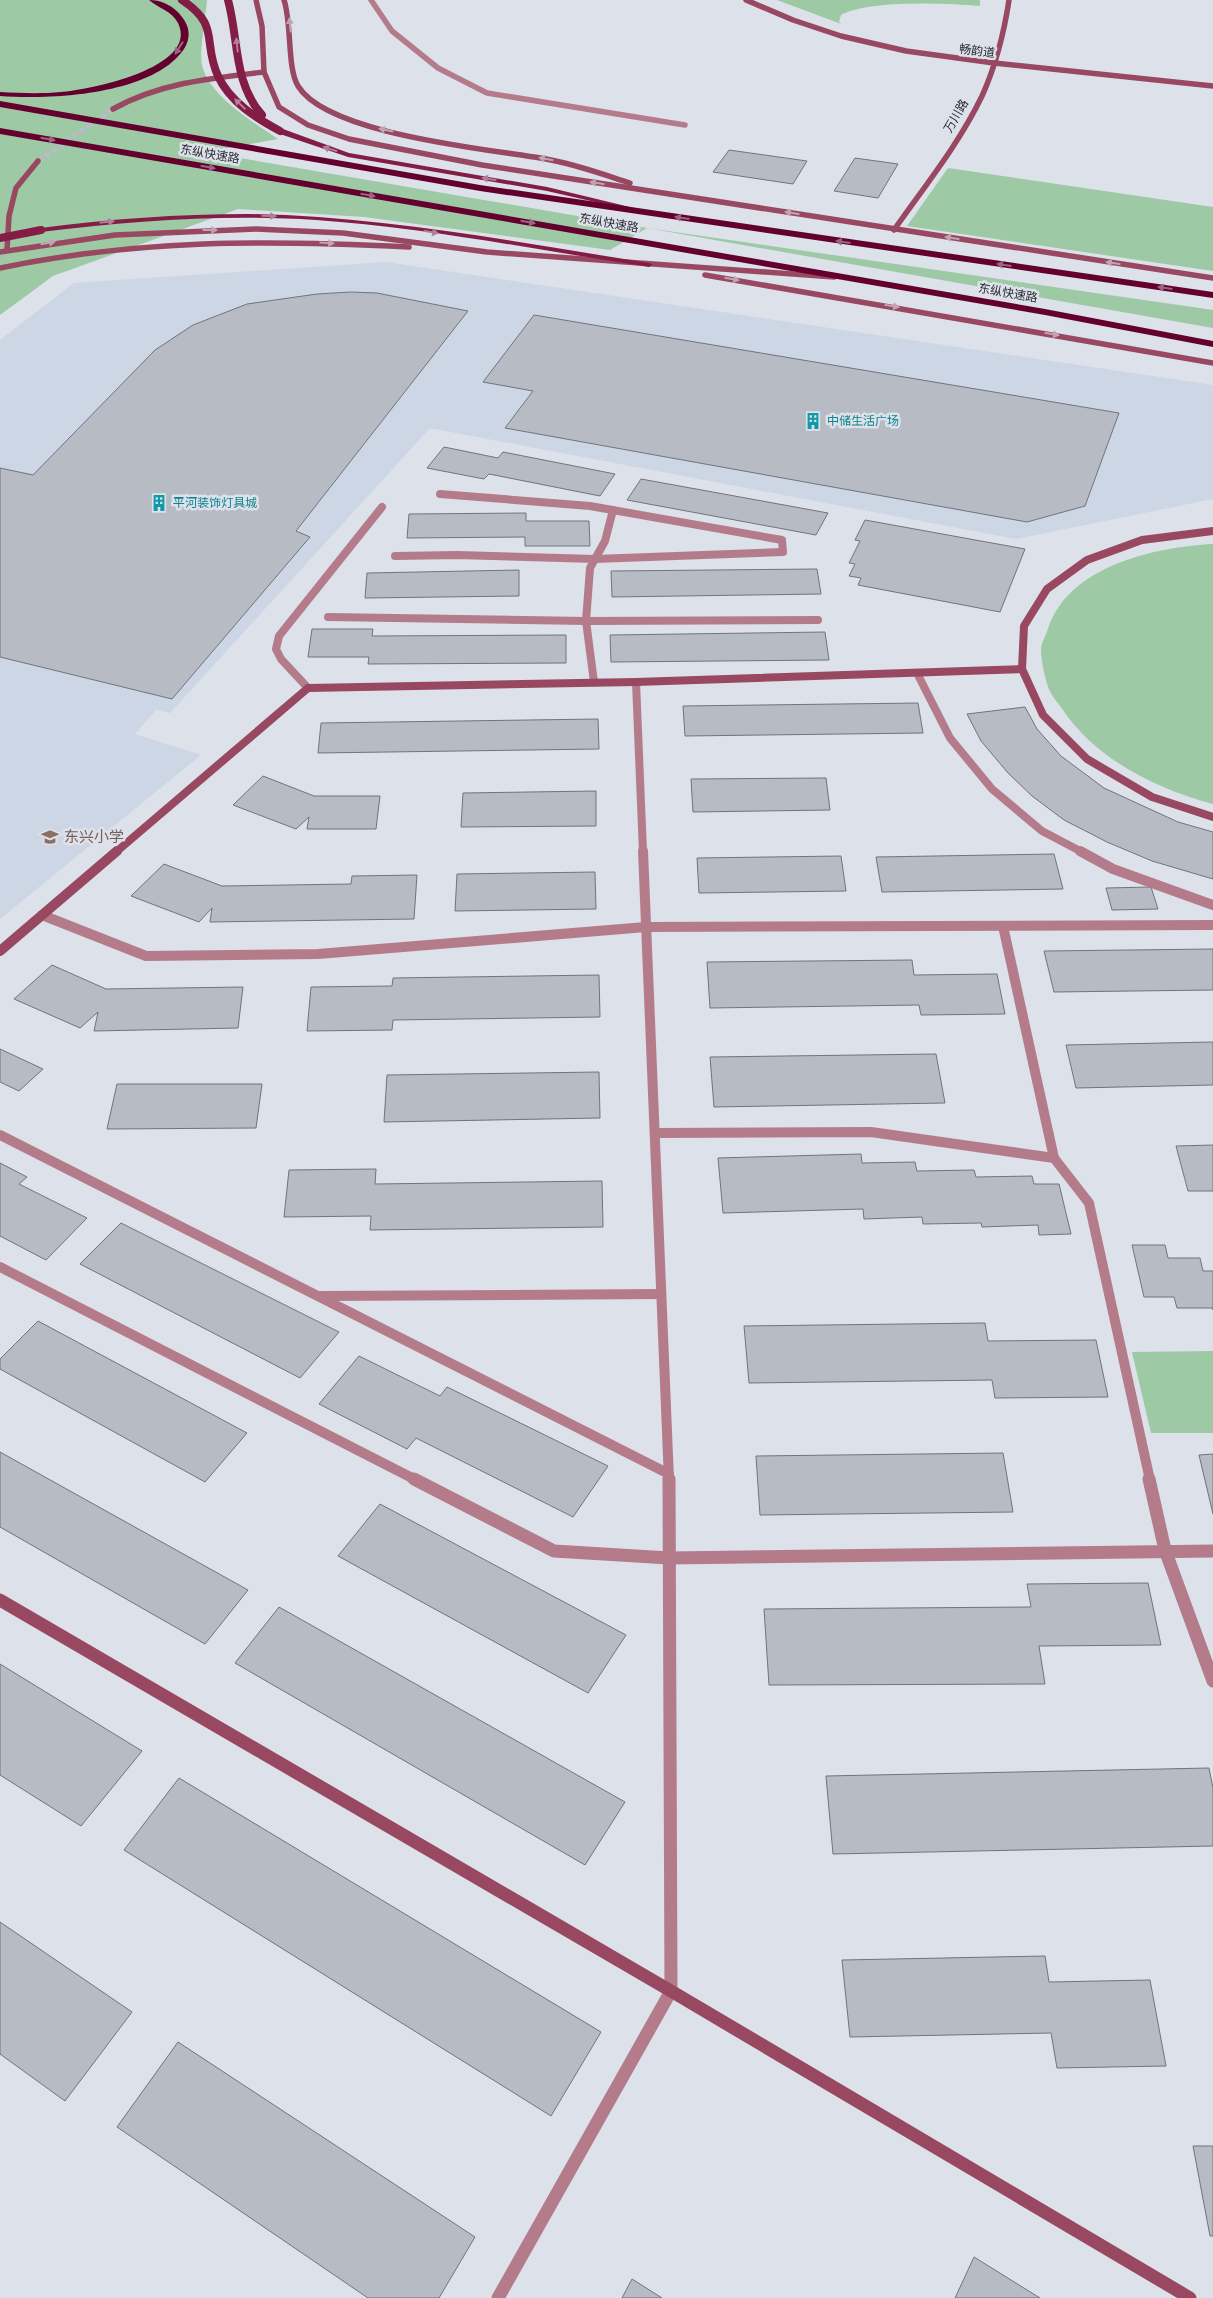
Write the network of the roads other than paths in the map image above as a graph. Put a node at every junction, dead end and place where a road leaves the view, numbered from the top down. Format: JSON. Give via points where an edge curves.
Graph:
{"nodes":[{"id":1,"x":153,"y":0,"type":"edge"},
{"id":2,"x":182,"y":0,"type":"edge"},
{"id":3,"x":228,"y":0,"type":"edge"},
{"id":4,"x":256,"y":0,"type":"edge"},
{"id":5,"x":284,"y":0,"type":"edge"},
{"id":6,"x":371,"y":0,"type":"edge"},
{"id":7,"x":746,"y":0,"type":"edge"},
{"id":8,"x":1009,"y":0,"type":"edge"},
{"id":9,"x":994,"y":63,"type":"junction"},
{"id":10,"x":264,"y":72,"type":"junction"},
{"id":11,"x":1213,"y":86,"type":"edge"},
{"id":12,"x":0,"y":93,"type":"edge"},
{"id":13,"x":0,"y":104,"type":"edge"},
{"id":14,"x":113,"y":109,"type":"tunnel mouth"},
{"id":15,"x":686,"y":125,"type":"dead end"},
{"id":16,"x":0,"y":131,"type":"edge"},
{"id":17,"x":280,"y":131,"type":"junction"},
{"id":18,"x":38,"y":161,"type":"tunnel mouth"},
{"id":19,"x":659,"y":192,"type":"junction"},
{"id":20,"x":656,"y":215,"type":"junction"},
{"id":21,"x":894,"y":230,"type":"junction"},
{"id":22,"x":0,"y":238,"type":"edge"},
{"id":23,"x":7,"y":250,"type":"junction"},
{"id":24,"x":0,"y":252,"type":"edge"},
{"id":25,"x":487,"y":252,"type":"junction"},
{"id":26,"x":650,"y":265,"type":"junction"},
{"id":27,"x":0,"y":268,"type":"edge"},
{"id":28,"x":853,"y":278,"type":"junction"},
{"id":29,"x":1213,"y":278,"type":"edge"},
{"id":30,"x":1213,"y":295,"type":"edge"},
{"id":31,"x":1213,"y":344,"type":"edge"},
{"id":32,"x":1213,"y":363,"type":"edge"},
{"id":33,"x":440,"y":494,"type":"dead end"},
{"id":34,"x":382,"y":507,"type":"dead end"},
{"id":35,"x":613,"y":510,"type":"junction"},
{"id":36,"x":1213,"y":531,"type":"edge"},
{"id":37,"x":395,"y":556,"type":"dead end"},
{"id":38,"x":595,"y":559,"type":"junction"},
{"id":39,"x":328,"y":617,"type":"dead end"},
{"id":40,"x":818,"y":620,"type":"dead end"},
{"id":41,"x":586,"y":621,"type":"junction"},
{"id":42,"x":1022,"y":669,"type":"junction"},
{"id":43,"x":917,"y":673,"type":"junction"},
{"id":44,"x":594,"y":682,"type":"junction"},
{"id":45,"x":636,"y":682,"type":"junction"},
{"id":46,"x":308,"y":688,"type":"junction"},
{"id":47,"x":1213,"y":817,"type":"edge"},
{"id":48,"x":1213,"y":905,"type":"edge"},
{"id":49,"x":42,"y":915,"type":"junction"},
{"id":50,"x":1213,"y":925,"type":"edge"},
{"id":51,"x":1003,"y":926,"type":"junction"},
{"id":52,"x":646,"y":927,"type":"junction"},
{"id":53,"x":0,"y":951,"type":"edge"},
{"id":54,"x":655,"y":1133,"type":"junction"},
{"id":55,"x":0,"y":1135,"type":"edge"},
{"id":56,"x":1054,"y":1158,"type":"junction"},
{"id":57,"x":0,"y":1268,"type":"edge"},
{"id":58,"x":661,"y":1294,"type":"junction"},
{"id":59,"x":318,"y":1296,"type":"junction"},
{"id":60,"x":668,"y":1474,"type":"junction"},
{"id":61,"x":1165,"y":1550,"type":"junction"},
{"id":62,"x":1213,"y":1551,"type":"edge"},
{"id":63,"x":669,"y":1558,"type":"junction"},
{"id":64,"x":0,"y":1600,"type":"edge"},
{"id":65,"x":1213,"y":1680,"type":"edge"},
{"id":66,"x":671,"y":1991,"type":"junction"},
{"id":67,"x":498,"y":2298,"type":"edge"},
{"id":68,"x":1190,"y":2298,"type":"edge"}],
"edges":[{"from":1,"to":12,"type":"highway","one_way":true,"via":[[178,16],[183,23],[184,42],[177,54],[143,76],[83,92],[37,96]]},
{"from":17,"to":2,"type":"main road","one_way":true,"bridge":true,"via":[[258,119],[234,99],[217,74],[210,34],[199,10]]},
{"from":17,"to":3,"type":"main road","one_way":true,"bridge":true,"via":[[258,112],[243,87],[234,17]]},
{"from":4,"to":10,"type":"street","via":[[262,26]]},
{"from":19,"to":5,"type":"street","one_way":true,"via":[[572,164],[380,130],[335,116],[314,104],[298,87],[289,13]]},
{"from":6,"to":15,"type":"street","via":[[392,31],[438,68],[487,93]]},
{"from":7,"to":9,"type":"street","name":"畅韵道","via":[[841,36],[906,51]]},
{"from":8,"to":9,"type":"street","name":"万川路"},
{"from":9,"to":11,"type":"street","name":"畅韵道"},
{"from":9,"to":21,"type":"street","name":"万川路","via":[[969,121]]},
{"from":10,"to":14,"type":"street","via":[[152,90]]},
{"from":19,"to":10,"type":"street","one_way":true,"via":[[482,165],[349,139],[308,125],[279,107]]},
{"from":13,"to":20,"type":"highway","name":"东纵快速路","via":[[480,188]]},
{"from":16,"to":28,"type":"highway","name":"东纵快速路","one_way":true},
{"from":20,"to":17,"type":"main road","one_way":true,"via":[[547,189],[348,155]]},
{"from":18,"to":23,"type":"street","via":[[16,188],[9,216]]},
{"from":21,"to":19,"type":"street","one_way":true},
{"from":30,"to":20,"type":"highway","name":"东纵快速路","one_way":true},
{"from":29,"to":21,"type":"street","one_way":true},
{"from":22,"to":26,"type":"main road","one_way":true,"bridge":true,"via":[[41,230],[179,216],[317,218]]},
{"from":23,"to":24,"type":"street"},
{"from":23,"to":25,"type":"street","one_way":true,"via":[[161,231],[256,229],[342,233]]},
{"from":25,"to":26,"type":"street"},
{"from":27,"to":25,"type":"street","one_way":true,"via":[[110,248],[204,242],[303,241]]},
{"from":26,"to":28,"type":"street"},
{"from":26,"to":32,"type":"street","one_way":true},
{"from":28,"to":31,"type":"highway","name":"东纵快速路"},
{"from":33,"to":35,"type":"street"},
{"from":34,"to":46,"type":"street","via":[[280,636],[276,649]]},
{"from":35,"to":38,"type":"street","via":[[605,541]]},
{"from":35,"to":38,"type":"street","via":[[782,540],[783,552]]},
{"from":36,"to":42,"type":"street","via":[[1142,540],[1087,560],[1047,589],[1024,626]]},
{"from":37,"to":38,"type":"street"},
{"from":38,"to":41,"type":"street","via":[[590,568]]},
{"from":39,"to":41,"type":"street"},
{"from":40,"to":41,"type":"street"},
{"from":41,"to":44,"type":"street"},
{"from":42,"to":43,"type":"street"},
{"from":42,"to":47,"type":"street","via":[[1043,715],[1087,759],[1152,797]]},
{"from":43,"to":45,"type":"street"},
{"from":43,"to":48,"type":"street","via":[[950,738],[992,789],[1042,831],[1113,869]]},
{"from":44,"to":45,"type":"street"},
{"from":44,"to":46,"type":"street"},
{"from":45,"to":52,"type":"street"},
{"from":46,"to":49,"type":"street"},
{"from":49,"to":52,"type":"street","via":[[146,956],[318,954]]},
{"from":49,"to":53,"type":"street"},
{"from":50,"to":51,"type":"street"},
{"from":51,"to":52,"type":"street"},
{"from":51,"to":56,"type":"street"},
{"from":52,"to":54,"type":"street"},
{"from":54,"to":56,"type":"street","via":[[871,1132]]},
{"from":54,"to":58,"type":"street"},
{"from":55,"to":59,"type":"street"},
{"from":56,"to":61,"type":"street","via":[[1090,1203]]},
{"from":57,"to":63,"type":"street","via":[[554,1551]]},
{"from":58,"to":59,"type":"street"},
{"from":58,"to":60,"type":"street"},
{"from":59,"to":60,"type":"street"},
{"from":60,"to":63,"type":"street"},
{"from":61,"to":62,"type":"street"},
{"from":61,"to":63,"type":"street"},
{"from":61,"to":65,"type":"street"},
{"from":63,"to":66,"type":"street"},
{"from":64,"to":66,"type":"street"},
{"from":66,"to":67,"type":"street"},
{"from":66,"to":68,"type":"street"}]}
